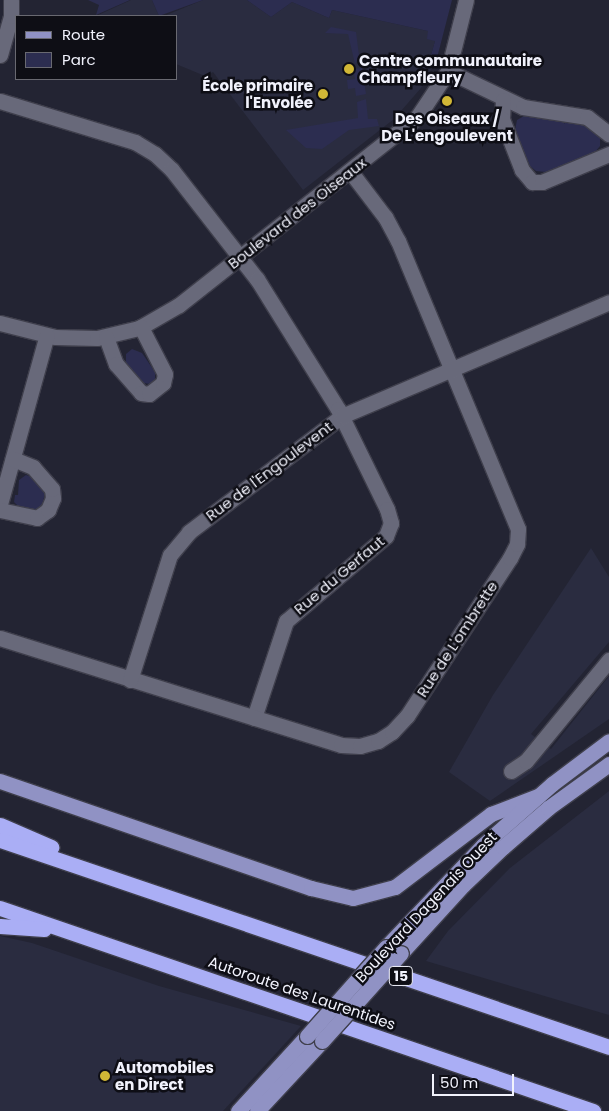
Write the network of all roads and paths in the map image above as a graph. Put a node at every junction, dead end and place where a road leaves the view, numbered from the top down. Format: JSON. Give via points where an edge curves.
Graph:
{"nodes":[{"id":1,"x":11,"y":0,"type":"edge"},
{"id":2,"x":466,"y":0,"type":"edge"},
{"id":3,"x":0,"y":55,"type":"edge"},
{"id":4,"x":448,"y":71,"type":"junction"},
{"id":5,"x":503,"y":100,"type":"junction"},
{"id":6,"x":0,"y":101,"type":"edge"},
{"id":7,"x":609,"y":134,"type":"edge"},
{"id":8,"x":609,"y":154,"type":"edge"},
{"id":9,"x":350,"y":171,"type":"junction"},
{"id":10,"x":239,"y":257,"type":"junction"},
{"id":11,"x":609,"y":302,"type":"edge"},
{"id":12,"x":0,"y":323,"type":"edge"},
{"id":13,"x":140,"y":327,"type":"junction"},
{"id":14,"x":47,"y":336,"type":"junction"},
{"id":15,"x":106,"y":337,"type":"junction"},
{"id":16,"x":452,"y":369,"type":"junction"},
{"id":17,"x":342,"y":416,"type":"junction"},
{"id":18,"x":13,"y":459,"type":"junction"},
{"id":19,"x":0,"y":504,"type":"edge"},
{"id":20,"x":0,"y":510,"type":"edge"},
{"id":21,"x":0,"y":638,"type":"edge"},
{"id":22,"x":609,"y":660,"type":"edge"},
{"id":23,"x":130,"y":680,"type":"junction"},
{"id":24,"x":254,"y":718,"type":"junction"},
{"id":25,"x":609,"y":741,"type":"edge"},
{"id":26,"x":609,"y":764,"type":"edge"},
{"id":27,"x":510,"y":771,"type":"dead end"},
{"id":28,"x":0,"y":781,"type":"edge"},
{"id":29,"x":538,"y":796,"type":"junction"},
{"id":30,"x":0,"y":824,"type":"edge"},
{"id":31,"x":0,"y":840,"type":"edge"},
{"id":32,"x":130,"y":882,"type":"junction"},
{"id":33,"x":0,"y":908,"type":"edge"},
{"id":34,"x":0,"y":926,"type":"edge"},
{"id":35,"x":65,"y":931,"type":"junction"},
{"id":36,"x":609,"y":1047,"type":"edge"},
{"id":37,"x":238,"y":1111,"type":"edge"},
{"id":38,"x":257,"y":1111,"type":"edge"},
{"id":39,"x":593,"y":1111,"type":"edge"}],
"edges":[{"from":1,"to":3,"type":"street","via":[[11,16]]},
{"from":2,"to":4,"type":"street","name":"Boulevard des Oiseaux"},
{"from":4,"to":5,"type":"street"},
{"from":4,"to":9,"type":"street","name":"Boulevard des Oiseaux","via":[[414,121]]},
{"from":5,"to":7,"type":"street","via":[[528,109],[580,115],[594,120]]},
{"from":5,"to":8,"type":"street","via":[[502,119],[522,170],[532,182],[547,180]]},
{"from":6,"to":10,"type":"street","name":"Rue du Gerfaut","via":[[121,138],[151,151],[178,177]]},
{"from":9,"to":10,"type":"street","name":"Boulevard des Oiseaux"},
{"from":9,"to":16,"type":"street","name":"Rue de L'ombrette","via":[[394,232]]},
{"from":10,"to":13,"type":"street","name":"Boulevard des Oiseaux","via":[[178,305]]},
{"from":10,"to":17,"type":"street","name":"Rue du Gerfaut","via":[[257,279]]},
{"from":11,"to":16,"type":"street","name":"Rue de l'Engoulevent"},
{"from":12,"to":14,"type":"street","name":"Boulevard des Oiseaux"},
{"from":13,"to":15,"type":"street","name":"Boulevard des Oiseaux"},
{"from":13,"to":15,"type":"street","via":[[165,374],[161,385],[149,394],[141,393],[116,364]]},
{"from":14,"to":15,"type":"street","name":"Boulevard des Oiseaux"},
{"from":14,"to":18,"type":"street"},
{"from":16,"to":17,"type":"street","name":"Rue de l'Engoulevent"},
{"from":16,"to":24,"type":"street","name":"Rue de L'ombrette","via":[[516,519],[518,534],[513,554],[407,716],[388,735],[366,745],[349,746]]},
{"from":17,"to":23,"type":"street","name":"Rue de l'Engoulevent","via":[[176,544],[166,564]]},
{"from":17,"to":24,"type":"street","name":"Rue du Gerfaut","via":[[387,508],[391,520],[389,531],[286,621]]},
{"from":18,"to":19,"type":"street"},
{"from":18,"to":20,"type":"street","via":[[33,467],[52,489],[53,498],[48,510],[37,518]]},
{"from":21,"to":23,"type":"street","name":"Rue de L'ombrette"},
{"from":22,"to":27,"type":"street","via":[[526,761]]},
{"from":23,"to":24,"type":"street","name":"Rue de L'ombrette"},
{"from":25,"to":29,"type":"main road","name":"Boulevard Dagenais Ouest"},
{"from":26,"to":38,"type":"main road","name":"Boulevard Dagenais Ouest","bridge":true,"via":[[548,808],[503,846],[420,931]]},
{"from":28,"to":29,"type":"main road","via":[[310,888],[353,898],[395,887],[491,814]]},
{"from":29,"to":37,"type":"main road","name":"Boulevard Dagenais Ouest","bridge":true,"via":[[478,850],[405,926]]},
{"from":30,"to":32,"type":"highway"},
{"from":31,"to":32,"type":"highway","number":"15"},
{"from":32,"to":36,"type":"highway","number":"15"},
{"from":33,"to":35,"type":"highway","name":"Autoroute des Laurentides"},
{"from":34,"to":35,"type":"highway"},
{"from":35,"to":39,"type":"highway","name":"Autoroute des Laurentides"}]}
